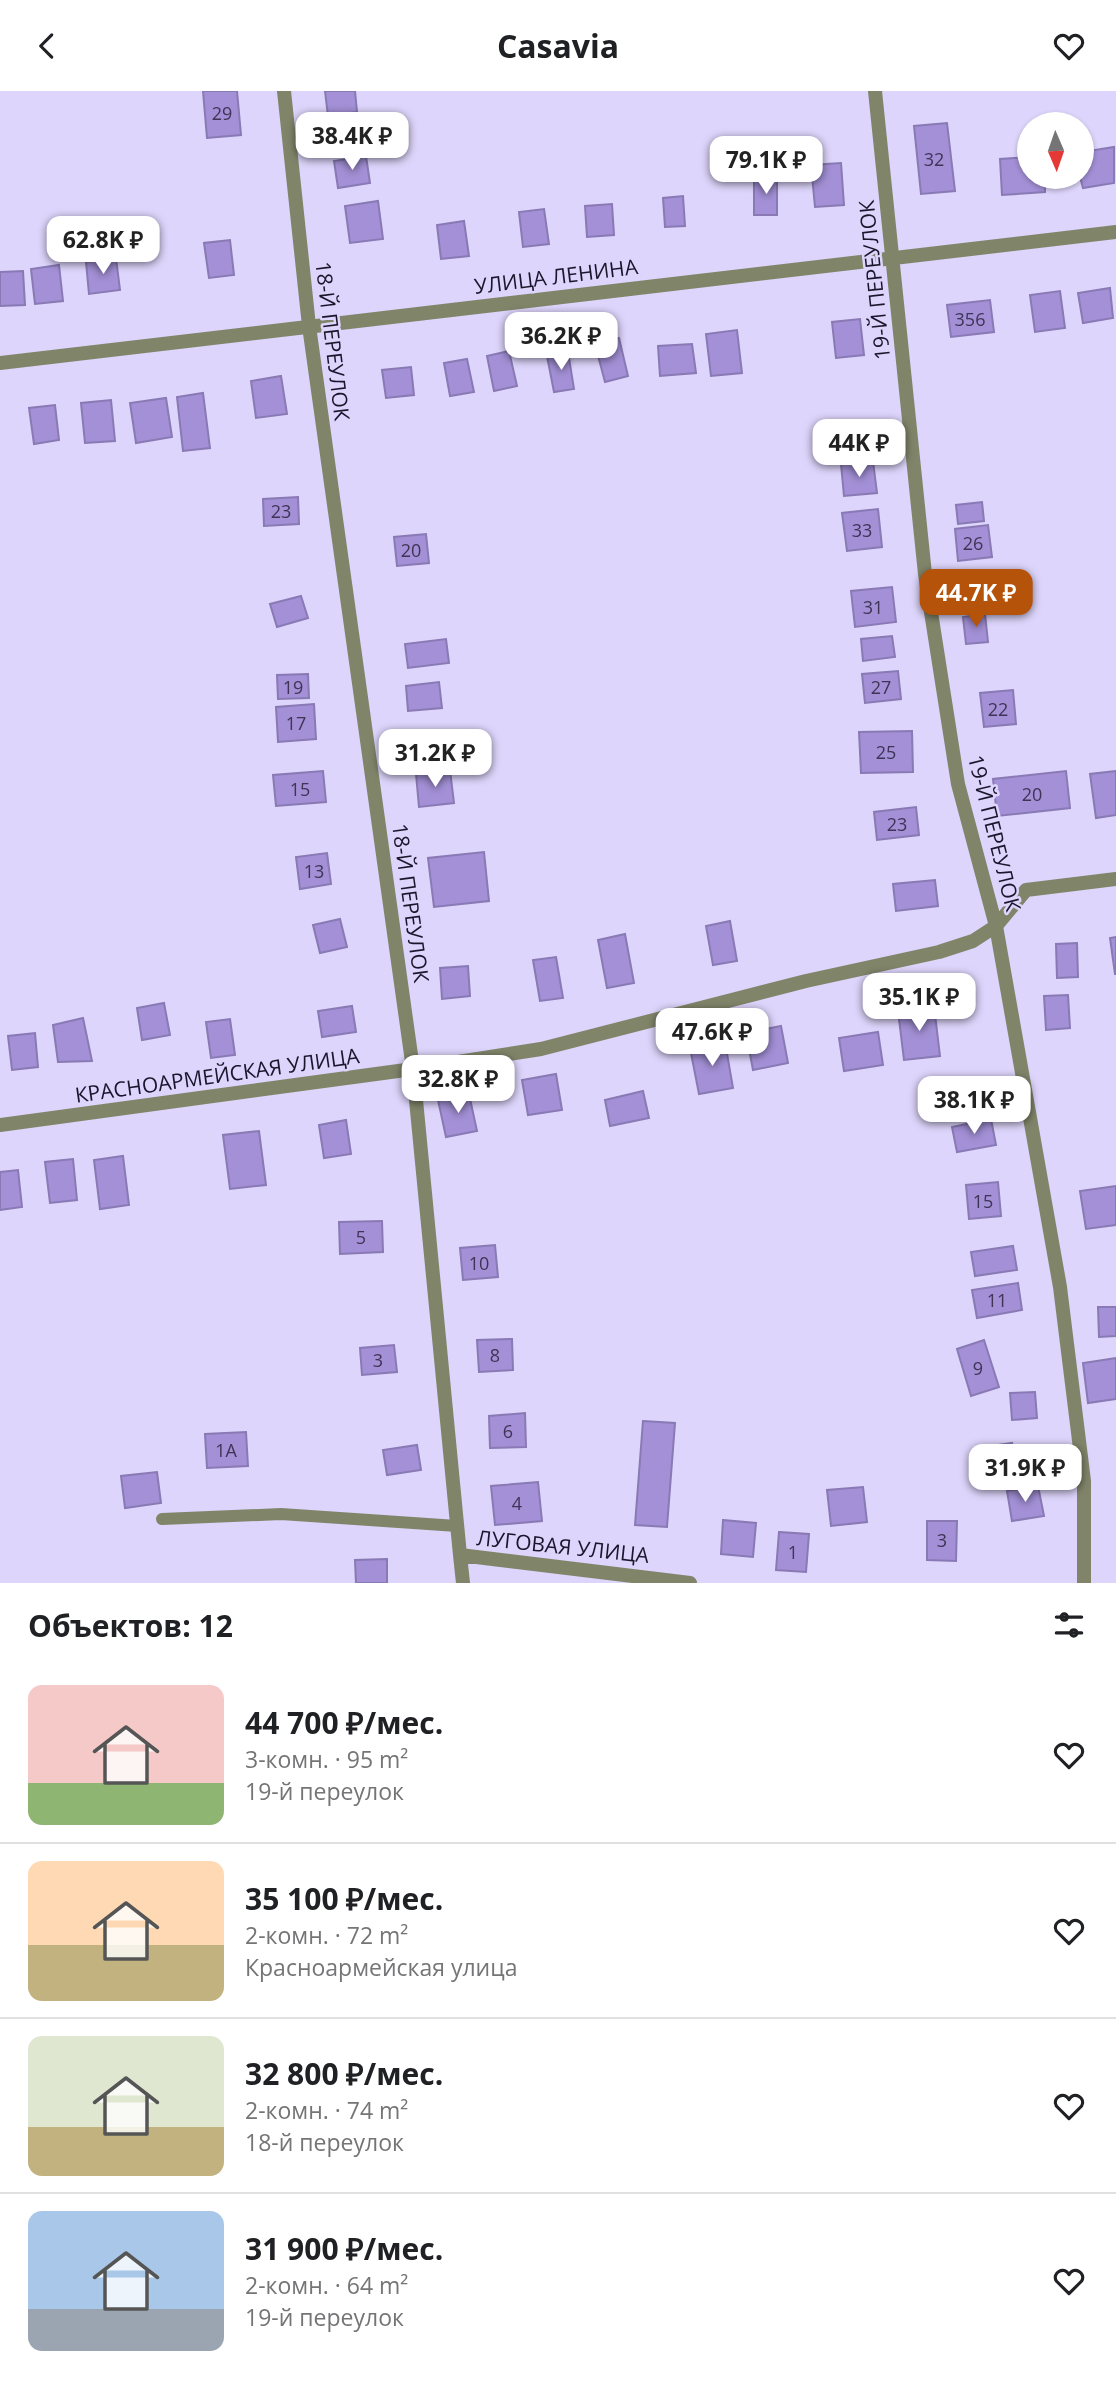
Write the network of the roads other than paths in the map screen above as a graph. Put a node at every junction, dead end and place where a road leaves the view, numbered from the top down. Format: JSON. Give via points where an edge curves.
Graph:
{"nodes":[{"id":1,"x":284,"y":91,"type":"edge"},
{"id":2,"x":875,"y":91,"type":"edge"},
{"id":3,"x":1116,"y":232,"type":"edge"},
{"id":4,"x":894,"y":258,"type":"junction"},
{"id":5,"x":309,"y":326,"type":"junction"},
{"id":6,"x":0,"y":363,"type":"edge"},
{"id":7,"x":1116,"y":880,"type":"edge"},
{"id":8,"x":996,"y":926,"type":"junction"},
{"id":9,"x":413,"y":1069,"type":"junction"},
{"id":10,"x":0,"y":1125,"type":"edge"},
{"id":11,"x":163,"y":1520,"type":"dead end"},
{"id":12,"x":457,"y":1527,"type":"junction"},
{"id":13,"x":460,"y":1555,"type":"junction"},
{"id":14,"x":463,"y":1583,"type":"edge"},
{"id":15,"x":690,"y":1583,"type":"edge"},
{"id":16,"x":1084,"y":1583,"type":"edge"}],
"edges":[{"from":1,"to":5,"type":"street","name":"18-Й ПЕРЕУЛОК"},
{"from":2,"to":4,"type":"street","name":"19-Й ПЕРЕУЛОК"},
{"from":3,"to":4,"type":"street","name":"УЛИЦА ЛЕНИНА"},
{"from":4,"to":5,"type":"street","name":"УЛИЦА ЛЕНИНА"},
{"from":4,"to":8,"type":"street","name":"19-Й ПЕРЕУЛОК","via":[[929,600],[958,784]]},
{"from":5,"to":6,"type":"street","name":"УЛИЦА ЛЕНИНА"},
{"from":5,"to":9,"type":"street","name":"18-Й ПЕРЕУЛОК"},
{"from":7,"to":8,"type":"street","name":"КРАСНОАРМЕЙСКАЯ УЛИЦА","via":[[1026,890]]},
{"from":8,"to":9,"type":"street","name":"КРАСНОАРМЕЙСКАЯ УЛИЦА","via":[[973,941],[939,952],[541,1049]]},
{"from":8,"to":16,"type":"street","name":"19-Й ПЕРЕУЛОК","via":[[1060,1287],[1084,1481]]},
{"from":9,"to":10,"type":"street","name":"КРАСНОАРМЕЙСКАЯ УЛИЦА"},
{"from":9,"to":12,"type":"street","name":"18-Й ПЕРЕУЛОК"},
{"from":11,"to":12,"type":"lane","via":[[281,1514]]},
{"from":12,"to":13,"type":"street","name":"18-Й ПЕРЕУЛОК"},
{"from":13,"to":14,"type":"street","name":"ЛУГОВАЯ УЛИЦА"},
{"from":13,"to":15,"type":"street","name":"ЛУГОВАЯ УЛИЦА"}]}
